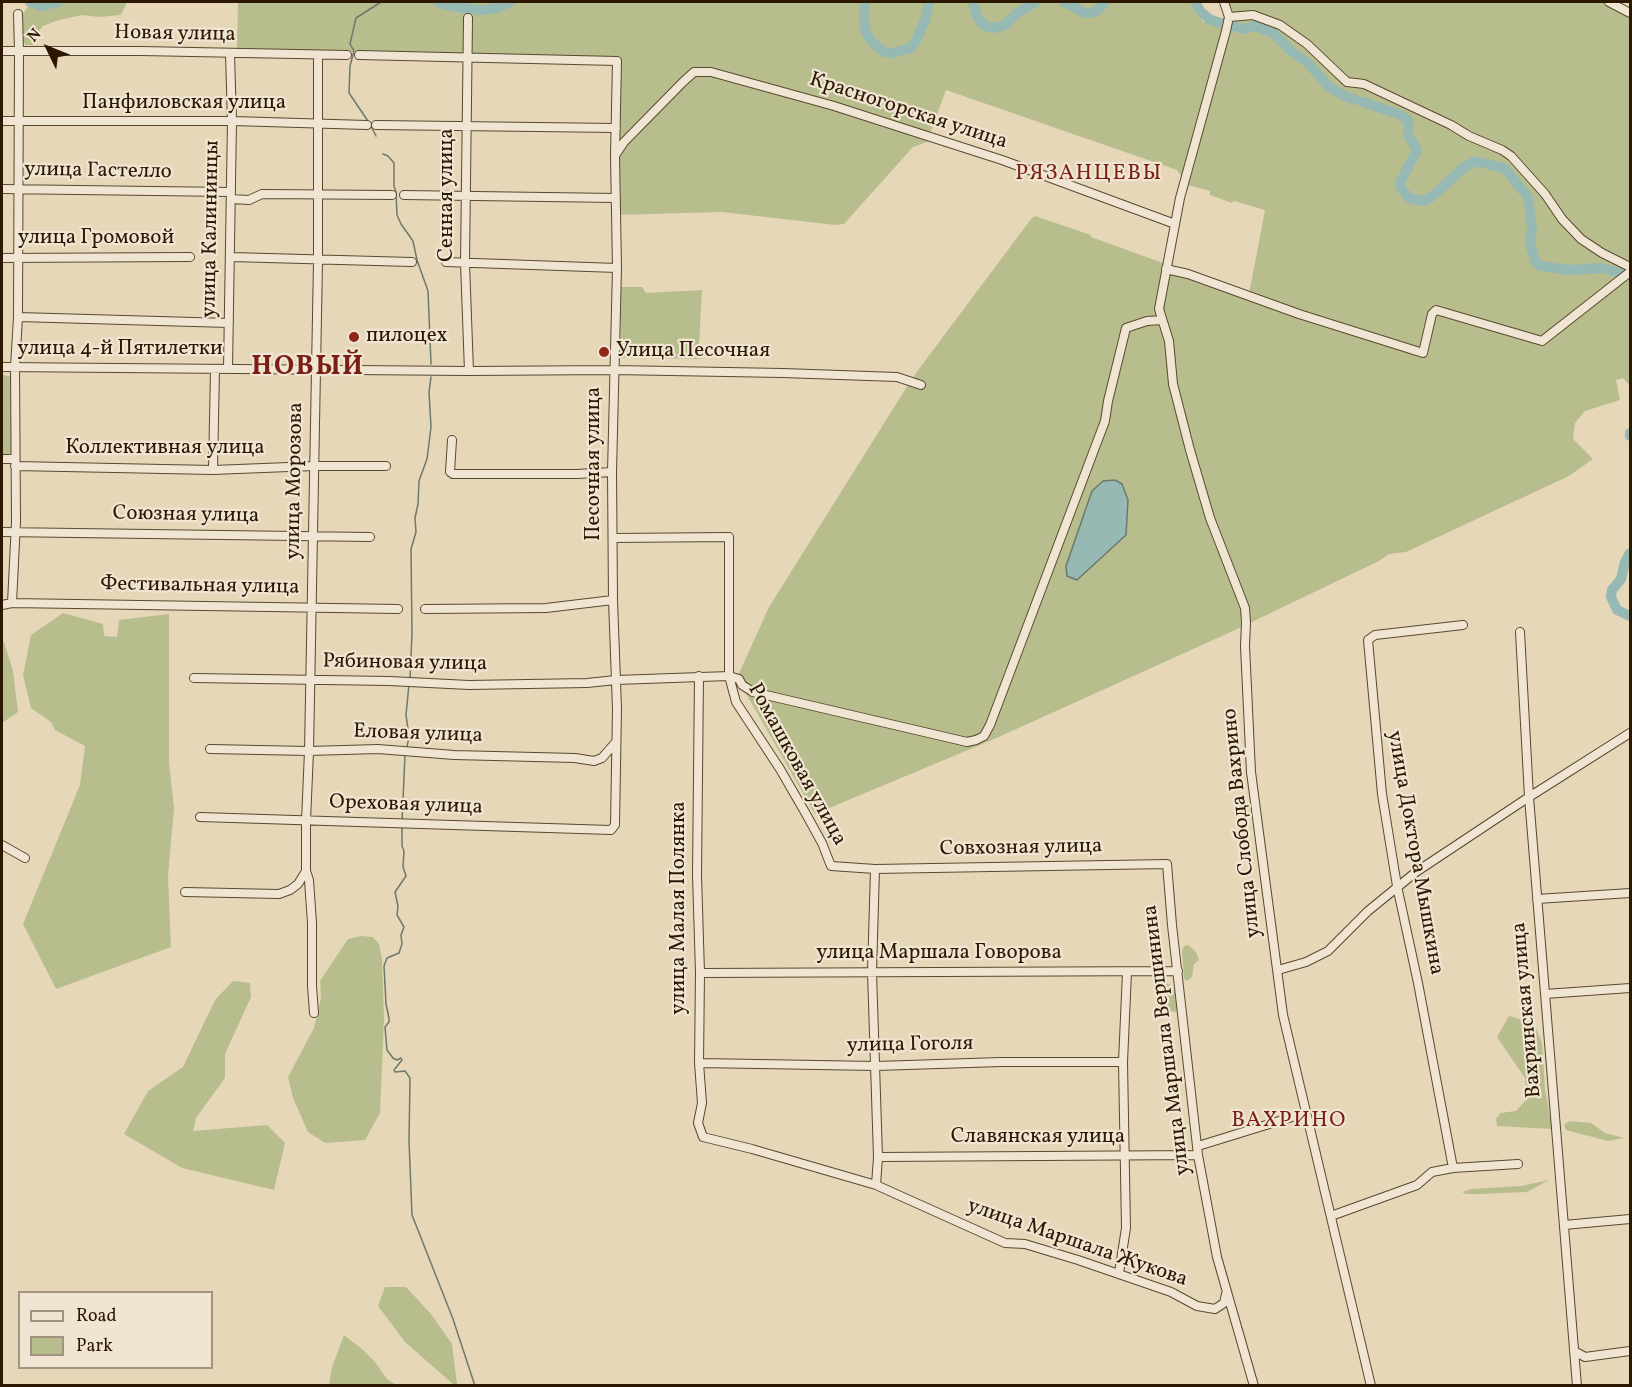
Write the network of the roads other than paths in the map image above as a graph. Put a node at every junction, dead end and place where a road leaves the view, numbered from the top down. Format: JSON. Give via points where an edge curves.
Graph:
{"nodes":[{"id":1,"x":1224,"y":2,"type":"edge"},
{"id":2,"x":1609,"y":2,"type":"edge"},
{"id":3,"x":1630,"y":13,"type":"edge"},
{"id":4,"x":18,"y":14,"type":"dead end"},
{"id":5,"x":468,"y":18,"type":"dead end"},
{"id":6,"x":1227,"y":25,"type":"junction"},
{"id":7,"x":2,"y":51,"type":"edge"},
{"id":8,"x":19,"y":51,"type":"junction"},
{"id":9,"x":230,"y":54,"type":"junction"},
{"id":10,"x":318,"y":55,"type":"junction"},
{"id":11,"x":347,"y":55,"type":"dead end"},
{"id":12,"x":359,"y":55,"type":"dead end"},
{"id":13,"x":467,"y":57,"type":"junction"},
{"id":14,"x":232,"y":121,"type":"junction"},
{"id":15,"x":2,"y":122,"type":"edge"},
{"id":16,"x":19,"y":122,"type":"junction"},
{"id":17,"x":319,"y":124,"type":"junction"},
{"id":18,"x":376,"y":125,"type":"dead end"},
{"id":19,"x":367,"y":126,"type":"dead end"},
{"id":20,"x":466,"y":126,"type":"junction"},
{"id":21,"x":616,"y":128,"type":"junction"},
{"id":22,"x":615,"y":156,"type":"junction"},
{"id":23,"x":2,"y":189,"type":"edge"},
{"id":24,"x":18,"y":189,"type":"junction"},
{"id":25,"x":318,"y":194,"type":"junction"},
{"id":26,"x":392,"y":195,"type":"dead end"},
{"id":27,"x":404,"y":195,"type":"dead end"},
{"id":28,"x":231,"y":196,"type":"junction"},
{"id":29,"x":467,"y":196,"type":"junction"},
{"id":30,"x":616,"y":198,"type":"junction"},
{"id":31,"x":1175,"y":224,"type":"junction"},
{"id":32,"x":190,"y":257,"type":"dead end"},
{"id":33,"x":231,"y":257,"type":"junction"},
{"id":34,"x":2,"y":258,"type":"edge"},
{"id":35,"x":17,"y":258,"type":"junction"},
{"id":36,"x":318,"y":261,"type":"junction"},
{"id":37,"x":412,"y":262,"type":"dead end"},
{"id":38,"x":446,"y":262,"type":"dead end"},
{"id":39,"x":465,"y":263,"type":"junction"},
{"id":40,"x":617,"y":268,"type":"junction"},
{"id":41,"x":1166,"y":269,"type":"junction"},
{"id":42,"x":1630,"y":270,"type":"edge"},
{"id":43,"x":18,"y":316,"type":"junction"},
{"id":44,"x":1162,"y":320,"type":"junction"},
{"id":45,"x":229,"y":322,"type":"junction"},
{"id":46,"x":2,"y":367,"type":"edge"},
{"id":47,"x":15,"y":367,"type":"junction"},
{"id":48,"x":215,"y":369,"type":"junction"},
{"id":49,"x":228,"y":369,"type":"junction"},
{"id":50,"x":315,"y":370,"type":"junction"},
{"id":51,"x":614,"y":370,"type":"junction"},
{"id":52,"x":469,"y":371,"type":"junction"},
{"id":53,"x":921,"y":385,"type":"dead end"},
{"id":54,"x":452,"y":440,"type":"dead end"},
{"id":55,"x":2,"y":459,"type":"edge"},
{"id":56,"x":15,"y":463,"type":"junction"},
{"id":57,"x":314,"y":466,"type":"junction"},
{"id":58,"x":386,"y":466,"type":"dead end"},
{"id":59,"x":213,"y":470,"type":"junction"},
{"id":60,"x":612,"y":471,"type":"junction"},
{"id":61,"x":2,"y":532,"type":"edge"},
{"id":62,"x":15,"y":532,"type":"junction"},
{"id":63,"x":313,"y":535,"type":"junction"},
{"id":64,"x":370,"y":537,"type":"dead end"},
{"id":65,"x":613,"y":538,"type":"junction"},
{"id":66,"x":613,"y":600,"type":"junction"},
{"id":67,"x":12,"y":603,"type":"junction"},
{"id":68,"x":2,"y":605,"type":"edge"},
{"id":69,"x":312,"y":607,"type":"junction"},
{"id":70,"x":398,"y":609,"type":"dead end"},
{"id":71,"x":425,"y":609,"type":"dead end"},
{"id":72,"x":1463,"y":625,"type":"dead end"},
{"id":73,"x":1520,"y":632,"type":"dead end"},
{"id":74,"x":699,"y":676,"type":"junction"},
{"id":75,"x":729,"y":676,"type":"junction"},
{"id":76,"x":194,"y":678,"type":"dead end"},
{"id":77,"x":309,"y":680,"type":"junction"},
{"id":78,"x":616,"y":680,"type":"junction"},
{"id":79,"x":1630,"y":733,"type":"edge"},
{"id":80,"x":617,"y":741,"type":"junction"},
{"id":81,"x":210,"y":748,"type":"dead end"},
{"id":82,"x":309,"y":751,"type":"junction"},
{"id":83,"x":1529,"y":797,"type":"junction"},
{"id":84,"x":200,"y":817,"type":"dead end"},
{"id":85,"x":306,"y":821,"type":"junction"},
{"id":86,"x":611,"y":830,"type":"joint"},
{"id":87,"x":2,"y":845,"type":"edge"},
{"id":88,"x":25,"y":858,"type":"dead end"},
{"id":89,"x":1167,"y":864,"type":"joint"},
{"id":90,"x":875,"y":869,"type":"junction"},
{"id":91,"x":306,"y":871,"type":"junction"},
{"id":92,"x":1397,"y":886,"type":"junction"},
{"id":93,"x":185,"y":892,"type":"dead end"},
{"id":94,"x":1630,"y":893,"type":"edge"},
{"id":95,"x":1537,"y":899,"type":"junction"},
{"id":96,"x":1278,"y":970,"type":"junction"},
{"id":97,"x":1178,"y":971,"type":"junction"},
{"id":98,"x":872,"y":972,"type":"junction"},
{"id":99,"x":1127,"y":972,"type":"junction"},
{"id":100,"x":700,"y":973,"type":"junction"},
{"id":101,"x":1630,"y":988,"type":"edge"},
{"id":102,"x":1545,"y":994,"type":"junction"},
{"id":103,"x":314,"y":1013,"type":"dead end"},
{"id":104,"x":1123,"y":1062,"type":"junction"},
{"id":105,"x":699,"y":1063,"type":"junction"},
{"id":106,"x":876,"y":1066,"type":"junction"},
{"id":107,"x":1305,"y":1113,"type":"junction"},
{"id":108,"x":703,"y":1137,"type":"joint"},
{"id":109,"x":1198,"y":1146,"type":"junction"},
{"id":110,"x":1198,"y":1155,"type":"junction"},
{"id":111,"x":878,"y":1157,"type":"junction"},
{"id":112,"x":1126,"y":1157,"type":"junction"},
{"id":113,"x":1518,"y":1164,"type":"dead end"},
{"id":114,"x":1453,"y":1168,"type":"junction"},
{"id":115,"x":876,"y":1185,"type":"junction"},
{"id":116,"x":1330,"y":1216,"type":"junction"},
{"id":117,"x":1630,"y":1219,"type":"edge"},
{"id":118,"x":1564,"y":1225,"type":"junction"},
{"id":119,"x":1119,"y":1273,"type":"junction"},
{"id":120,"x":1227,"y":1293,"type":"junction"},
{"id":121,"x":1574,"y":1351,"type":"junction"},
{"id":122,"x":1630,"y":1351,"type":"edge"},
{"id":123,"x":1254,"y":1386,"type":"edge"},
{"id":124,"x":1371,"y":1386,"type":"edge"},
{"id":125,"x":1577,"y":1386,"type":"edge"}],
"edges":[{"from":1,"to":6,"type":"street"},
{"from":2,"to":3,"type":"street"},
{"from":4,"to":8,"type":"street"},
{"from":5,"to":13,"type":"street","name":"Сенная улица"},
{"from":6,"to":31,"type":"street","name":"улица Слобода Вахрино"},
{"from":6,"to":42,"type":"street","via":[[1236,15],[1252,15],[1280,25],[1307,44],[1347,82],[1364,84],[1502,150],[1581,239]]},
{"from":7,"to":8,"type":"street","name":"Новая улица"},
{"from":8,"to":9,"type":"street","name":"Новая улица"},
{"from":8,"to":16,"type":"street"},
{"from":9,"to":10,"type":"street","name":"Новая улица"},
{"from":9,"to":14,"type":"street","name":"улица Калининцы"},
{"from":10,"to":11,"type":"street","name":"Новая улица"},
{"from":10,"to":17,"type":"street","name":"улица Морозова"},
{"from":12,"to":13,"type":"street"},
{"from":13,"to":20,"type":"street","name":"Сенная улица"},
{"from":13,"to":21,"type":"street","name":"Песочная улица","via":[[617,61]]},
{"from":14,"to":16,"type":"street","name":"Панфиловская улица"},
{"from":14,"to":17,"type":"street","name":"Панфиловская улица"},
{"from":14,"to":28,"type":"street","name":"улица Калининцы"},
{"from":15,"to":16,"type":"street","name":"Панфиловская улица"},
{"from":16,"to":24,"type":"street"},
{"from":17,"to":19,"type":"street","name":"Панфиловская улица"},
{"from":17,"to":25,"type":"street","name":"улица Морозова"},
{"from":18,"to":20,"type":"street"},
{"from":20,"to":21,"type":"street"},
{"from":20,"to":29,"type":"street","name":"Сенная улица"},
{"from":21,"to":22,"type":"street","name":"Песочная улица"},
{"from":22,"to":30,"type":"street","name":"Песочная улица"},
{"from":22,"to":31,"type":"street","name":"Красногорская улица","via":[[694,72],[711,72],[875,118]]},
{"from":23,"to":24,"type":"street","name":"улица Гастелло"},
{"from":24,"to":28,"type":"street","name":"улица Гастелло"},
{"from":24,"to":35,"type":"street"},
{"from":25,"to":26,"type":"street","name":"улица Гастелло"},
{"from":25,"to":28,"type":"street","name":"улица Гастелло","via":[[262,194],[249,200]]},
{"from":25,"to":36,"type":"street","name":"улица Морозова"},
{"from":27,"to":29,"type":"street"},
{"from":28,"to":33,"type":"street","name":"улица Калининцы"},
{"from":29,"to":30,"type":"street"},
{"from":29,"to":39,"type":"street","name":"Сенная улица"},
{"from":30,"to":40,"type":"street","name":"Песочная улица"},
{"from":31,"to":41,"type":"street","name":"улица Слобода Вахрино"},
{"from":32,"to":35,"type":"street","name":"улица Громовой"},
{"from":33,"to":36,"type":"street"},
{"from":33,"to":45,"type":"street","name":"улица Калининцы"},
{"from":34,"to":35,"type":"street","name":"улица Громовой"},
{"from":35,"to":43,"type":"street"},
{"from":36,"to":37,"type":"street"},
{"from":36,"to":50,"type":"street","name":"улица Морозова"},
{"from":38,"to":39,"type":"street"},
{"from":39,"to":40,"type":"street"},
{"from":39,"to":52,"type":"street","name":"Сенная улица"},
{"from":40,"to":51,"type":"street","name":"Песочная улица"},
{"from":41,"to":42,"type":"street","via":[[1423,353],[1436,310],[1542,341]]},
{"from":41,"to":44,"type":"street","name":"улица Слобода Вахрино","via":[[1159,309]]},
{"from":43,"to":45,"type":"street"},
{"from":43,"to":47,"type":"street"},
{"from":44,"to":75,"type":"street","via":[[1126,328],[1105,422],[984,736],[968,742],[753,692],[739,679]]},
{"from":44,"to":96,"type":"street","name":"улица Слобода Вахрино","via":[[1169,341],[1175,390],[1205,504],[1245,608],[1251,772]]},
{"from":45,"to":49,"type":"street","name":"улица Калининцы"},
{"from":46,"to":47,"type":"street","name":"улица 4-й Пятилетки"},
{"from":47,"to":48,"type":"street","name":"улица 4-й Пятилетки"},
{"from":47,"to":56,"type":"street"},
{"from":48,"to":49,"type":"street","name":"улица 4-й Пятилетки"},
{"from":48,"to":59,"type":"street"},
{"from":49,"to":50,"type":"street","name":"улица 4-й Пятилетки"},
{"from":50,"to":52,"type":"street","name":"улица 4-й Пятилетки"},
{"from":50,"to":57,"type":"street","name":"улица Морозова"},
{"from":51,"to":52,"type":"street","name":"улица 4-й Пятилетки"},
{"from":51,"to":53,"type":"street","name":"улица 4-й Пятилетки","via":[[886,377]]},
{"from":51,"to":60,"type":"street","name":"Песочная улица"},
{"from":54,"to":60,"type":"street","via":[[453,474]]},
{"from":55,"to":56,"type":"street","name":"Коллективная улица"},
{"from":56,"to":59,"type":"street","name":"Коллективная улица"},
{"from":56,"to":62,"type":"street"},
{"from":57,"to":58,"type":"street","name":"Коллективная улица"},
{"from":57,"to":59,"type":"street","name":"Коллективная улица"},
{"from":57,"to":63,"type":"street","name":"улица Морозова"},
{"from":60,"to":65,"type":"street","name":"Песочная улица"},
{"from":61,"to":62,"type":"street","name":"Союзная улица"},
{"from":62,"to":63,"type":"street","name":"Союзная улица"},
{"from":62,"to":67,"type":"street"},
{"from":63,"to":64,"type":"street","name":"Союзная улица"},
{"from":63,"to":69,"type":"street","name":"улица Морозова"},
{"from":65,"to":66,"type":"street","name":"Песочная улица"},
{"from":65,"to":75,"type":"street","name":"Ромашковая улица","via":[[729,537]]},
{"from":66,"to":71,"type":"street","via":[[546,608]]},
{"from":66,"to":78,"type":"street","name":"Песочная улица"},
{"from":67,"to":68,"type":"street","name":"Фестивальная улица"},
{"from":67,"to":69,"type":"street","name":"Фестивальная улица"},
{"from":69,"to":70,"type":"street","name":"Фестивальная улица"},
{"from":69,"to":77,"type":"street","name":"улица Морозова"},
{"from":72,"to":92,"type":"street","name":"улица Доктора Мышкина","via":[[1375,635],[1368,640],[1382,794]]},
{"from":73,"to":83,"type":"street","name":"Вахринская улица"},
{"from":74,"to":75,"type":"street","name":"Рябиновая улица"},
{"from":74,"to":78,"type":"street","name":"Рябиновая улица"},
{"from":74,"to":100,"type":"street","name":"улица Малая Полянка"},
{"from":75,"to":90,"type":"street","name":"Ромашковая улица","via":[[736,702],[796,796],[831,866]]},
{"from":76,"to":77,"type":"street","name":"Рябиновая улица"},
{"from":77,"to":78,"type":"street","name":"Рябиновая улица","via":[[469,685]]},
{"from":77,"to":82,"type":"street","name":"улица Морозова"},
{"from":78,"to":80,"type":"street","name":"Песочная улица"},
{"from":79,"to":83,"type":"street"},
{"from":80,"to":82,"type":"street","name":"Еловая улица","via":[[594,761],[401,750]]},
{"from":80,"to":86,"type":"street","name":"Песочная улица","via":[[616,815]]},
{"from":81,"to":82,"type":"street","name":"Еловая улица"},
{"from":82,"to":85,"type":"street","name":"улица Морозова"},
{"from":83,"to":92,"type":"street"},
{"from":83,"to":95,"type":"street","name":"Вахринская улица"},
{"from":84,"to":85,"type":"street","name":"Ореховая улица"},
{"from":85,"to":86,"type":"street","name":"Ореховая улица"},
{"from":85,"to":91,"type":"street","name":"улица Морозова"},
{"from":87,"to":88,"type":"street"},
{"from":89,"to":90,"type":"street","name":"Совхозная улица"},
{"from":89,"to":97,"type":"street","name":"улица Маршала Вершинина"},
{"from":90,"to":98,"type":"street"},
{"from":91,"to":93,"type":"street","via":[[298,884],[279,894]]},
{"from":91,"to":103,"type":"street","name":"улица Морозова","via":[[312,923]]},
{"from":92,"to":96,"type":"street","via":[[1328,951]]},
{"from":92,"to":114,"type":"street","name":"улица Доктора Мышкина"},
{"from":94,"to":95,"type":"street"},
{"from":95,"to":102,"type":"street","name":"Вахринская улица"},
{"from":96,"to":107,"type":"street","name":"улица Слобода Вахрино","via":[[1283,1015]]},
{"from":97,"to":99,"type":"street","name":"улица Маршала Говорова"},
{"from":97,"to":109,"type":"street","name":"улица Маршала Вершинина"},
{"from":98,"to":99,"type":"street","name":"улица Маршала Говорова"},
{"from":98,"to":100,"type":"street","name":"улица Маршала Говорова"},
{"from":98,"to":106,"type":"street"},
{"from":99,"to":104,"type":"street"},
{"from":100,"to":105,"type":"street","name":"улица Малая Полянка"},
{"from":101,"to":102,"type":"street"},
{"from":102,"to":118,"type":"street","name":"Вахринская улица"},
{"from":104,"to":106,"type":"street","name":"улица Гоголя"},
{"from":104,"to":112,"type":"street"},
{"from":105,"to":106,"type":"street","name":"улица Гоголя"},
{"from":105,"to":108,"type":"street","name":"улица Малая Полянка","via":[[702,1103],[698,1124]]},
{"from":106,"to":111,"type":"street"},
{"from":107,"to":109,"type":"street"},
{"from":107,"to":116,"type":"street","name":"улица Слобода Вахрино"},
{"from":108,"to":115,"type":"street","name":"улица Маршала Жукова"},
{"from":109,"to":110,"type":"street","name":"улица Маршала Вершинина"},
{"from":110,"to":112,"type":"street","name":"Славянская улица"},
{"from":110,"to":120,"type":"street","name":"улица Маршала Вершинина"},
{"from":111,"to":112,"type":"street","name":"Славянская улица"},
{"from":111,"to":115,"type":"street"},
{"from":112,"to":119,"type":"street","via":[[1126,1228]]},
{"from":113,"to":114,"type":"street"},
{"from":114,"to":116,"type":"street","via":[[1432,1172],[1417,1185]]},
{"from":115,"to":119,"type":"street","name":"улица Маршала Жукова","via":[[1005,1243],[1025,1244]]},
{"from":116,"to":124,"type":"street","name":"улица Слобода Вахрино"},
{"from":117,"to":118,"type":"street"},
{"from":118,"to":121,"type":"street","name":"Вахринская улица"},
{"from":119,"to":120,"type":"street","name":"улица Маршала Жукова","via":[[1197,1306],[1215,1309],[1224,1303]]},
{"from":120,"to":123,"type":"street","name":"улица Маршала Вершинина"},
{"from":121,"to":122,"type":"street","via":[[1585,1357]]},
{"from":121,"to":125,"type":"street","name":"Вахринская улица"}]}
